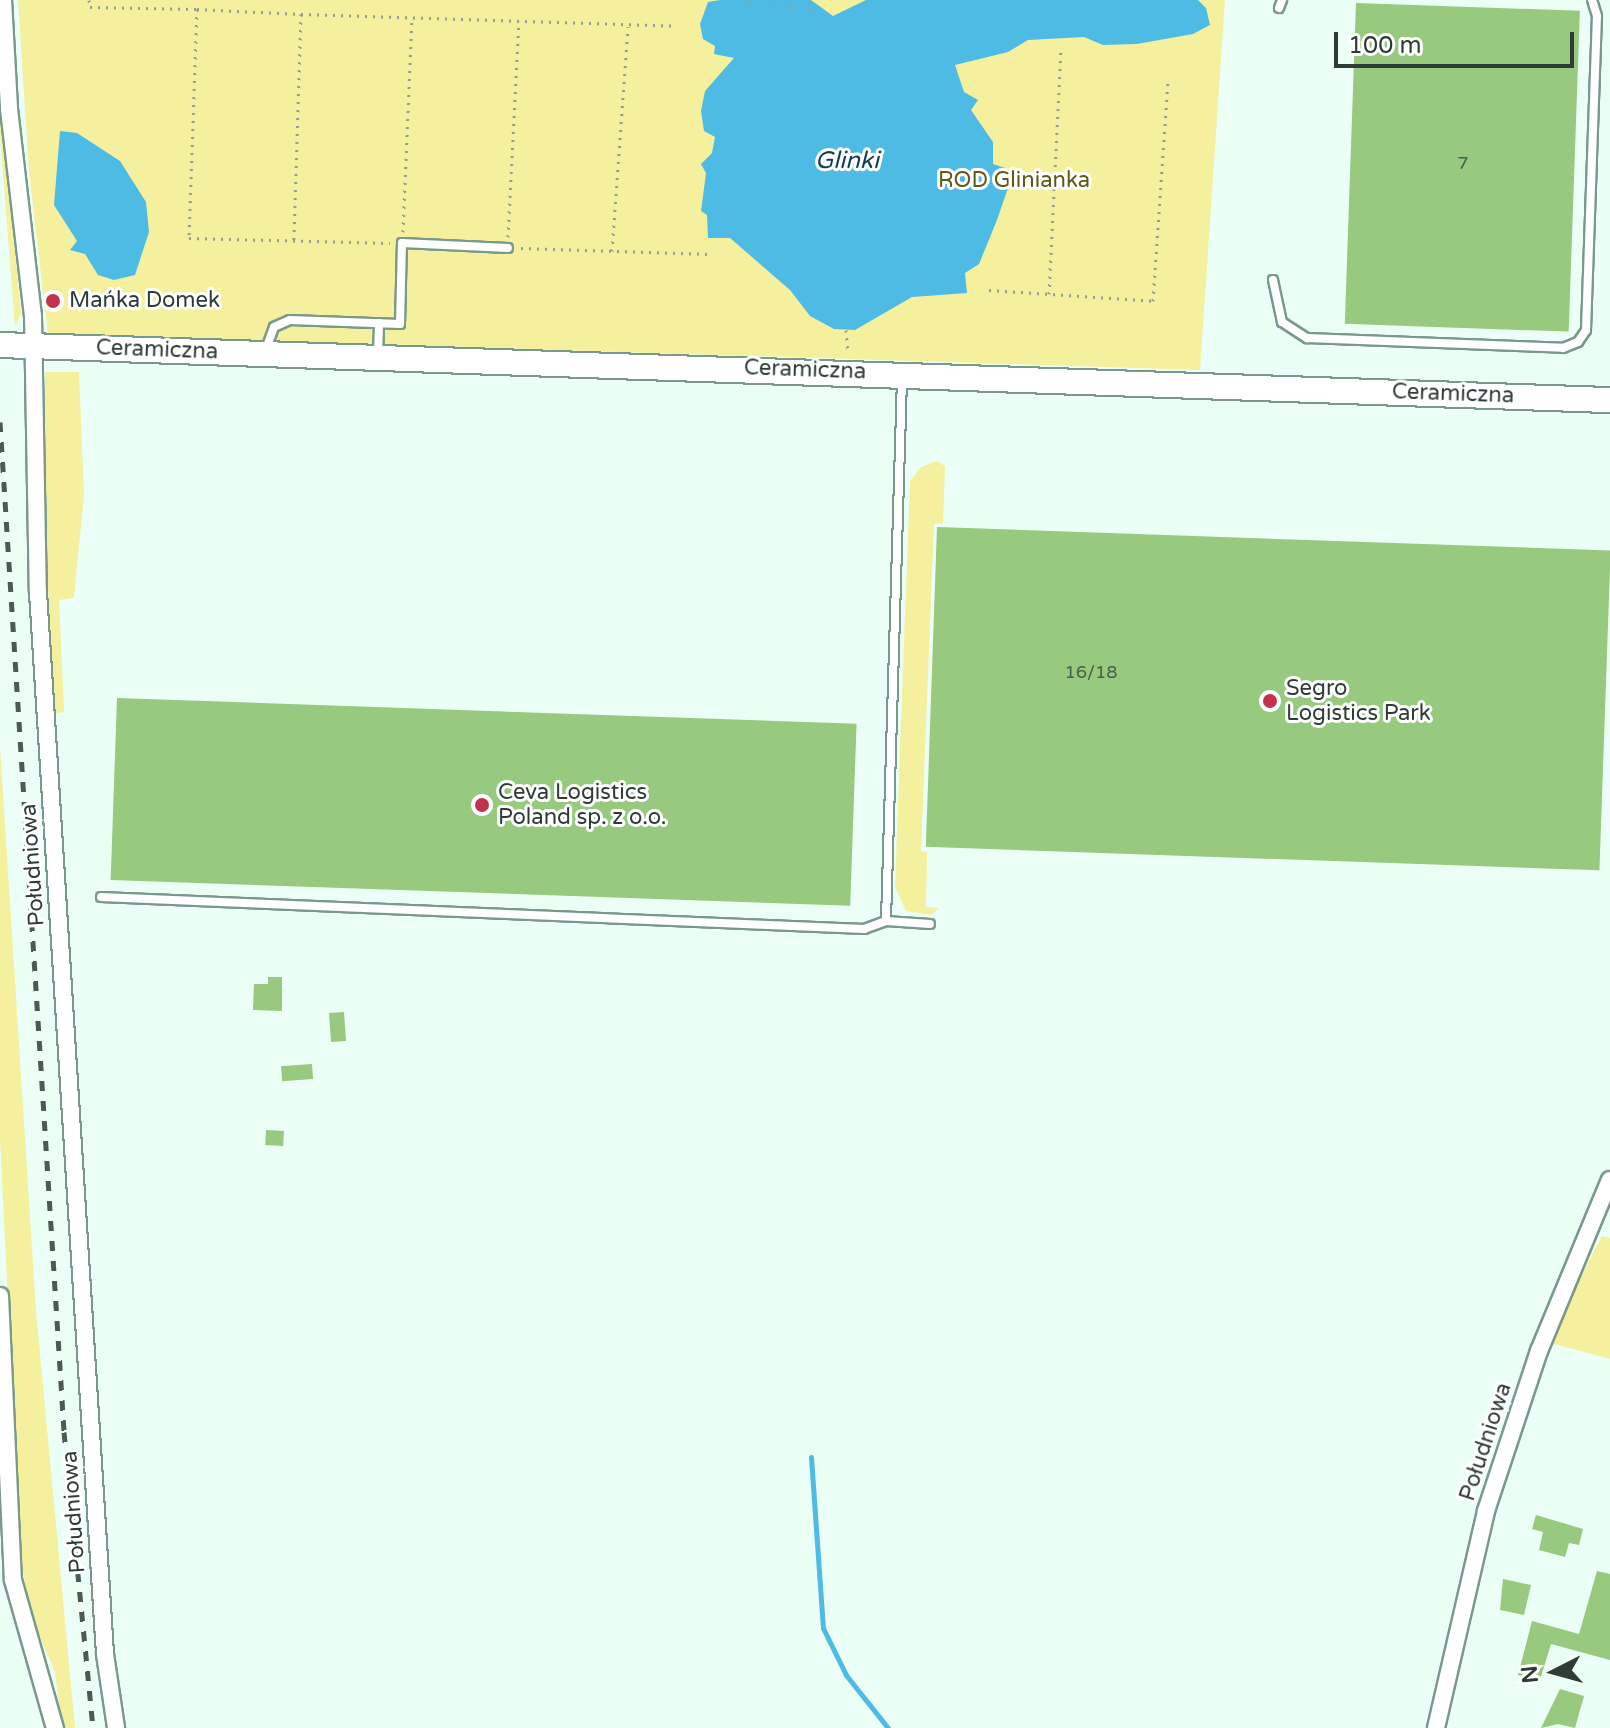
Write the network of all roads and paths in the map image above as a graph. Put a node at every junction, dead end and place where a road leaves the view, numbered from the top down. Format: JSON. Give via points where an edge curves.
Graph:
{"nodes":[{"id":1,"x":3,"y":0,"type":"edge"},
{"id":2,"x":89,"y":0,"type":"edge"},
{"id":3,"x":771,"y":0,"type":"edge"},
{"id":4,"x":791,"y":0,"type":"edge"},
{"id":5,"x":810,"y":0,"type":"edge"},
{"id":6,"x":1592,"y":0,"type":"edge"},
{"id":7,"x":771,"y":6,"type":"dead end"},
{"id":8,"x":791,"y":7,"type":"dead end"},
{"id":9,"x":197,"y":9,"type":"junction"},
{"id":10,"x":810,"y":11,"type":"dead end"},
{"id":11,"x":301,"y":14,"type":"junction"},
{"id":12,"x":412,"y":18,"type":"junction"},
{"id":13,"x":519,"y":21,"type":"junction"},
{"id":14,"x":628,"y":25,"type":"junction"},
{"id":15,"x":677,"y":26,"type":"dead end"},
{"id":16,"x":1061,"y":50,"type":"dead end"},
{"id":17,"x":1168,"y":81,"type":"dead end"},
{"id":18,"x":294,"y":240,"type":"junction"},
{"id":19,"x":402,"y":243,"type":"junction"},
{"id":20,"x":508,"y":248,"type":"junction"},
{"id":21,"x":612,"y":251,"type":"junction"},
{"id":22,"x":711,"y":254,"type":"dead end"},
{"id":23,"x":1273,"y":280,"type":"dead end"},
{"id":24,"x":989,"y":290,"type":"dead end"},
{"id":25,"x":1049,"y":294,"type":"junction"},
{"id":26,"x":379,"y":323,"type":"junction"},
{"id":27,"x":846,"y":330,"type":"dead end"},
{"id":28,"x":0,"y":345,"type":"edge"},
{"id":29,"x":34,"y":347,"type":"junction"},
{"id":30,"x":265,"y":354,"type":"junction"},
{"id":31,"x":378,"y":357,"type":"junction"},
{"id":32,"x":845,"y":371,"type":"junction"},
{"id":33,"x":902,"y":373,"type":"junction"},
{"id":34,"x":1610,"y":400,"type":"edge"},
{"id":35,"x":101,"y":897,"type":"dead end"},
{"id":36,"x":886,"y":921,"type":"junction"},
{"id":37,"x":930,"y":924,"type":"dead end"},
{"id":38,"x":1610,"y":1180,"type":"edge"},
{"id":39,"x":0,"y":1296,"type":"edge"},
{"id":40,"x":55,"y":1728,"type":"edge"},
{"id":41,"x":116,"y":1728,"type":"edge"},
{"id":42,"x":1436,"y":1728,"type":"edge"}],
"edges":[{"from":1,"to":29,"type":"street","name":"Południowa"},
{"from":2,"to":9,"type":"path","via":[[90,7]]},
{"from":3,"to":7,"type":"path"},
{"from":4,"to":8,"type":"path"},
{"from":5,"to":10,"type":"path"},
{"from":6,"to":23,"type":"lane","via":[[1597,16],[1586,330],[1578,342],[1563,348],[1307,338],[1282,322]]},
{"from":9,"to":11,"type":"path"},
{"from":9,"to":18,"type":"path","via":[[189,238]]},
{"from":11,"to":12,"type":"path"},
{"from":11,"to":18,"type":"path"},
{"from":12,"to":13,"type":"path"},
{"from":12,"to":19,"type":"path"},
{"from":13,"to":14,"type":"path"},
{"from":13,"to":20,"type":"path"},
{"from":14,"to":15,"type":"path"},
{"from":14,"to":21,"type":"path"},
{"from":16,"to":25,"type":"path"},
{"from":17,"to":25,"type":"path","via":[[1153,301]]},
{"from":18,"to":19,"type":"path"},
{"from":19,"to":20,"type":"lane"},
{"from":19,"to":26,"type":"lane","via":[[400,324]]},
{"from":20,"to":21,"type":"path"},
{"from":21,"to":22,"type":"path"},
{"from":24,"to":25,"type":"path"},
{"from":26,"to":30,"type":"lane","via":[[290,320],[274,327]]},
{"from":26,"to":31,"type":"lane"},
{"from":27,"to":32,"type":"path"},
{"from":28,"to":29,"type":"main road","name":"Ceramiczna"},
{"from":29,"to":30,"type":"main road","name":"Ceramiczna"},
{"from":29,"to":41,"type":"street","name":"Południowa","via":[[41,639],[105,1654]]},
{"from":30,"to":31,"type":"main road","name":"Ceramiczna"},
{"from":31,"to":32,"type":"main road","name":"Ceramiczna"},
{"from":32,"to":33,"type":"main road","name":"Ceramiczna"},
{"from":33,"to":34,"type":"main road","name":"Ceramiczna"},
{"from":33,"to":36,"type":"lane"},
{"from":35,"to":36,"type":"lane","via":[[864,929]]},
{"from":36,"to":37,"type":"lane"},
{"from":38,"to":42,"type":"street","name":"Południowa","via":[[1539,1351],[1491,1496]]},
{"from":39,"to":40,"type":"street","via":[[13,1580]]}]}
